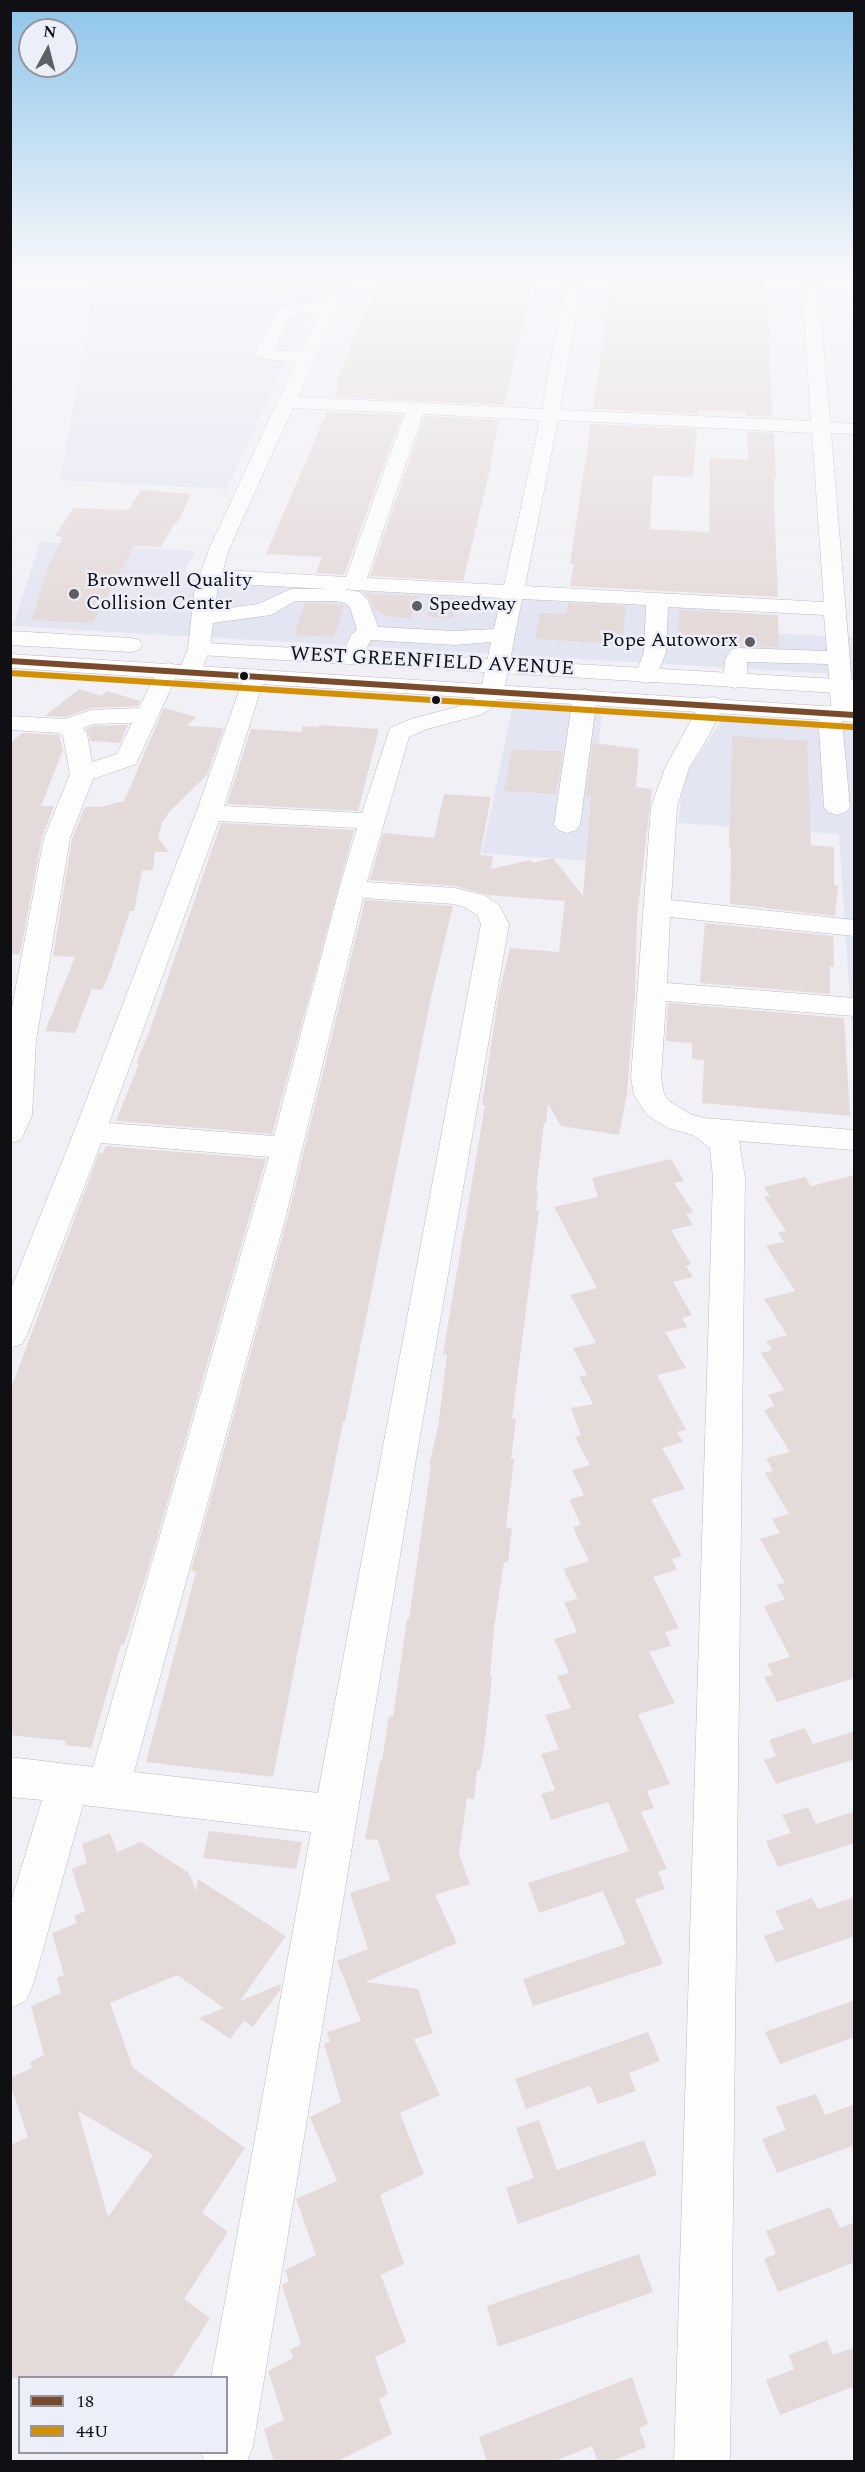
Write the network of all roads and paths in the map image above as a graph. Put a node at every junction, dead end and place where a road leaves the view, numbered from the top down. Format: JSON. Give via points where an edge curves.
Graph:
{"nodes":[{"id":1,"x":293,"y":389,"type":"edge"},
{"id":2,"x":555,"y":389,"type":"edge"},
{"id":3,"x":818,"y":389,"type":"edge"},
{"id":4,"x":287,"y":402,"type":"junction"},
{"id":5,"x":416,"y":408,"type":"junction"},
{"id":6,"x":550,"y":415,"type":"junction"},
{"id":7,"x":821,"y":428,"type":"junction"},
{"id":8,"x":855,"y":429,"type":"edge"},
{"id":9,"x":210,"y":576,"type":"junction"},
{"id":10,"x":354,"y":584,"type":"junction"},
{"id":11,"x":514,"y":592,"type":"junction"},
{"id":12,"x":657,"y":600,"type":"junction"},
{"id":13,"x":841,"y":600,"type":"edge"},
{"id":14,"x":203,"y":618,"type":"junction"},
{"id":15,"x":369,"y":633,"type":"junction"},
{"id":16,"x":505,"y":635,"type":"junction"},
{"id":17,"x":10,"y":638,"type":"edge"},
{"id":18,"x":178,"y":657,"type":"junction"},
{"id":19,"x":351,"y":658,"type":"junction"},
{"id":20,"x":838,"y":658,"type":"junction"},
{"id":21,"x":10,"y":661,"type":"edge"},
{"id":22,"x":254,"y":676,"type":"junction"},
{"id":23,"x":646,"y":676,"type":"junction"},
{"id":24,"x":495,"y":679,"type":"junction"},
{"id":25,"x":847,"y":687,"type":"edge"},
{"id":26,"x":723,"y":692,"type":"junction"},
{"id":27,"x":585,"y":696,"type":"junction"},
{"id":28,"x":842,"y":714,"type":"edge"},
{"id":29,"x":146,"y":715,"type":"junction"},
{"id":30,"x":10,"y":723,"type":"edge"},
{"id":31,"x":68,"y":726,"type":"junction"},
{"id":32,"x":82,"y":774,"type":"junction"},
{"id":33,"x":837,"y":807,"type":"dead end"},
{"id":34,"x":209,"y":813,"type":"junction"},
{"id":35,"x":370,"y":821,"type":"junction"},
{"id":36,"x":567,"y":825,"type":"dead end"},
{"id":37,"x":352,"y":890,"type":"junction"},
{"id":38,"x":656,"y":907,"type":"junction"},
{"id":39,"x":855,"y":928,"type":"edge"},
{"id":40,"x":652,"y":991,"type":"junction"},
{"id":41,"x":855,"y":1007,"type":"edge"},
{"id":42,"x":704,"y":1128,"type":"junction"},
{"id":43,"x":90,"y":1132,"type":"junction"},
{"id":44,"x":10,"y":1133,"type":"edge"},
{"id":45,"x":855,"y":1140,"type":"edge"},
{"id":46,"x":286,"y":1148,"type":"junction"},
{"id":47,"x":10,"y":1335,"type":"edge"},
{"id":48,"x":10,"y":1777,"type":"edge"},
{"id":49,"x":88,"y":1786,"type":"junction"},
{"id":50,"x":336,"y":1815,"type":"junction"},
{"id":51,"x":10,"y":1985,"type":"edge"},
{"id":52,"x":228,"y":2435,"type":"edge"},
{"id":53,"x":702,"y":2462,"type":"edge"}],
"edges":[{"from":1,"to":4,"type":"street"},
{"from":2,"to":6,"type":"street"},
{"from":3,"to":7,"type":"street"},
{"from":4,"to":5,"type":"street"},
{"from":4,"to":9,"type":"street"},
{"from":5,"to":6,"type":"street"},
{"from":5,"to":10,"type":"street"},
{"from":6,"to":7,"type":"street"},
{"from":6,"to":11,"type":"street"},
{"from":7,"to":8,"type":"street"},
{"from":7,"to":13,"type":"street"},
{"from":9,"to":10,"type":"street"},
{"from":9,"to":14,"type":"street"},
{"from":10,"to":11,"type":"street"},
{"from":11,"to":12,"type":"street"},
{"from":11,"to":16,"type":"street"},
{"from":12,"to":13,"type":"street"},
{"from":12,"to":23,"type":"street","via":[[655,652]]},
{"from":13,"to":20,"type":"street"},
{"from":14,"to":15,"type":"street","via":[[263,610],[291,595],[336,595],[351,597],[360,605]]},
{"from":14,"to":18,"type":"street"},
{"from":15,"to":16,"type":"street","via":[[456,638]]},
{"from":15,"to":19,"type":"street","via":[[362,635]]},
{"from":16,"to":24,"type":"street"},
{"from":17,"to":18,"type":"street","name":"WEST GREENFIELD AVENUE"},
{"from":18,"to":19,"type":"street","name":"WEST GREENFIELD AVENUE"},
{"from":18,"to":21,"type":"street","name":"WEST GREENFIELD AVENUE"},
{"from":18,"to":22,"type":"street","name":"WEST GREENFIELD AVENUE"},
{"from":18,"to":29,"type":"street"},
{"from":19,"to":24,"type":"street","name":"WEST GREENFIELD AVENUE"},
{"from":20,"to":25,"type":"street"},
{"from":20,"to":26,"type":"street","via":[[739,655]]},
{"from":22,"to":24,"type":"street","name":"WEST GREENFIELD AVENUE"},
{"from":22,"to":34,"type":"street"},
{"from":23,"to":24,"type":"street","name":"WEST GREENFIELD AVENUE"},
{"from":23,"to":26,"type":"street","name":"WEST GREENFIELD AVENUE"},
{"from":24,"to":27,"type":"street","name":"WEST GREENFIELD AVENUE"},
{"from":24,"to":35,"type":"street","via":[[481,705],[398,733]]},
{"from":25,"to":26,"type":"street","name":"WEST GREENFIELD AVENUE"},
{"from":25,"to":28,"type":"street"},
{"from":26,"to":27,"type":"street","name":"WEST GREENFIELD AVENUE"},
{"from":26,"to":28,"type":"street","name":"WEST GREENFIELD AVENUE"},
{"from":26,"to":38,"type":"street","via":[[677,768],[663,807]]},
{"from":27,"to":36,"type":"street"},
{"from":28,"to":33,"type":"street"},
{"from":29,"to":31,"type":"street","via":[[91,717]]},
{"from":29,"to":32,"type":"street","via":[[128,759]]},
{"from":30,"to":31,"type":"street"},
{"from":31,"to":32,"type":"street","via":[[75,734]]},
{"from":32,"to":44,"type":"street","via":[[57,838],[21,1041],[17,1115]]},
{"from":34,"to":35,"type":"street"},
{"from":34,"to":43,"type":"street"},
{"from":35,"to":37,"type":"street"},
{"from":37,"to":46,"type":"street"},
{"from":37,"to":50,"type":"street","via":[[455,896],[474,901],[489,911],[495,924]]},
{"from":38,"to":39,"type":"street"},
{"from":38,"to":40,"type":"street"},
{"from":40,"to":41,"type":"street"},
{"from":40,"to":42,"type":"street","via":[[646,1078],[649,1095],[669,1115]]},
{"from":42,"to":45,"type":"street"},
{"from":42,"to":53,"type":"street","via":[[725,1144],[729,1178]]},
{"from":43,"to":46,"type":"street"},
{"from":43,"to":47,"type":"street"},
{"from":46,"to":49,"type":"street","via":[[270,1215]]},
{"from":48,"to":49,"type":"street"},
{"from":49,"to":50,"type":"street"},
{"from":49,"to":51,"type":"street"},
{"from":50,"to":52,"type":"street"}]}
